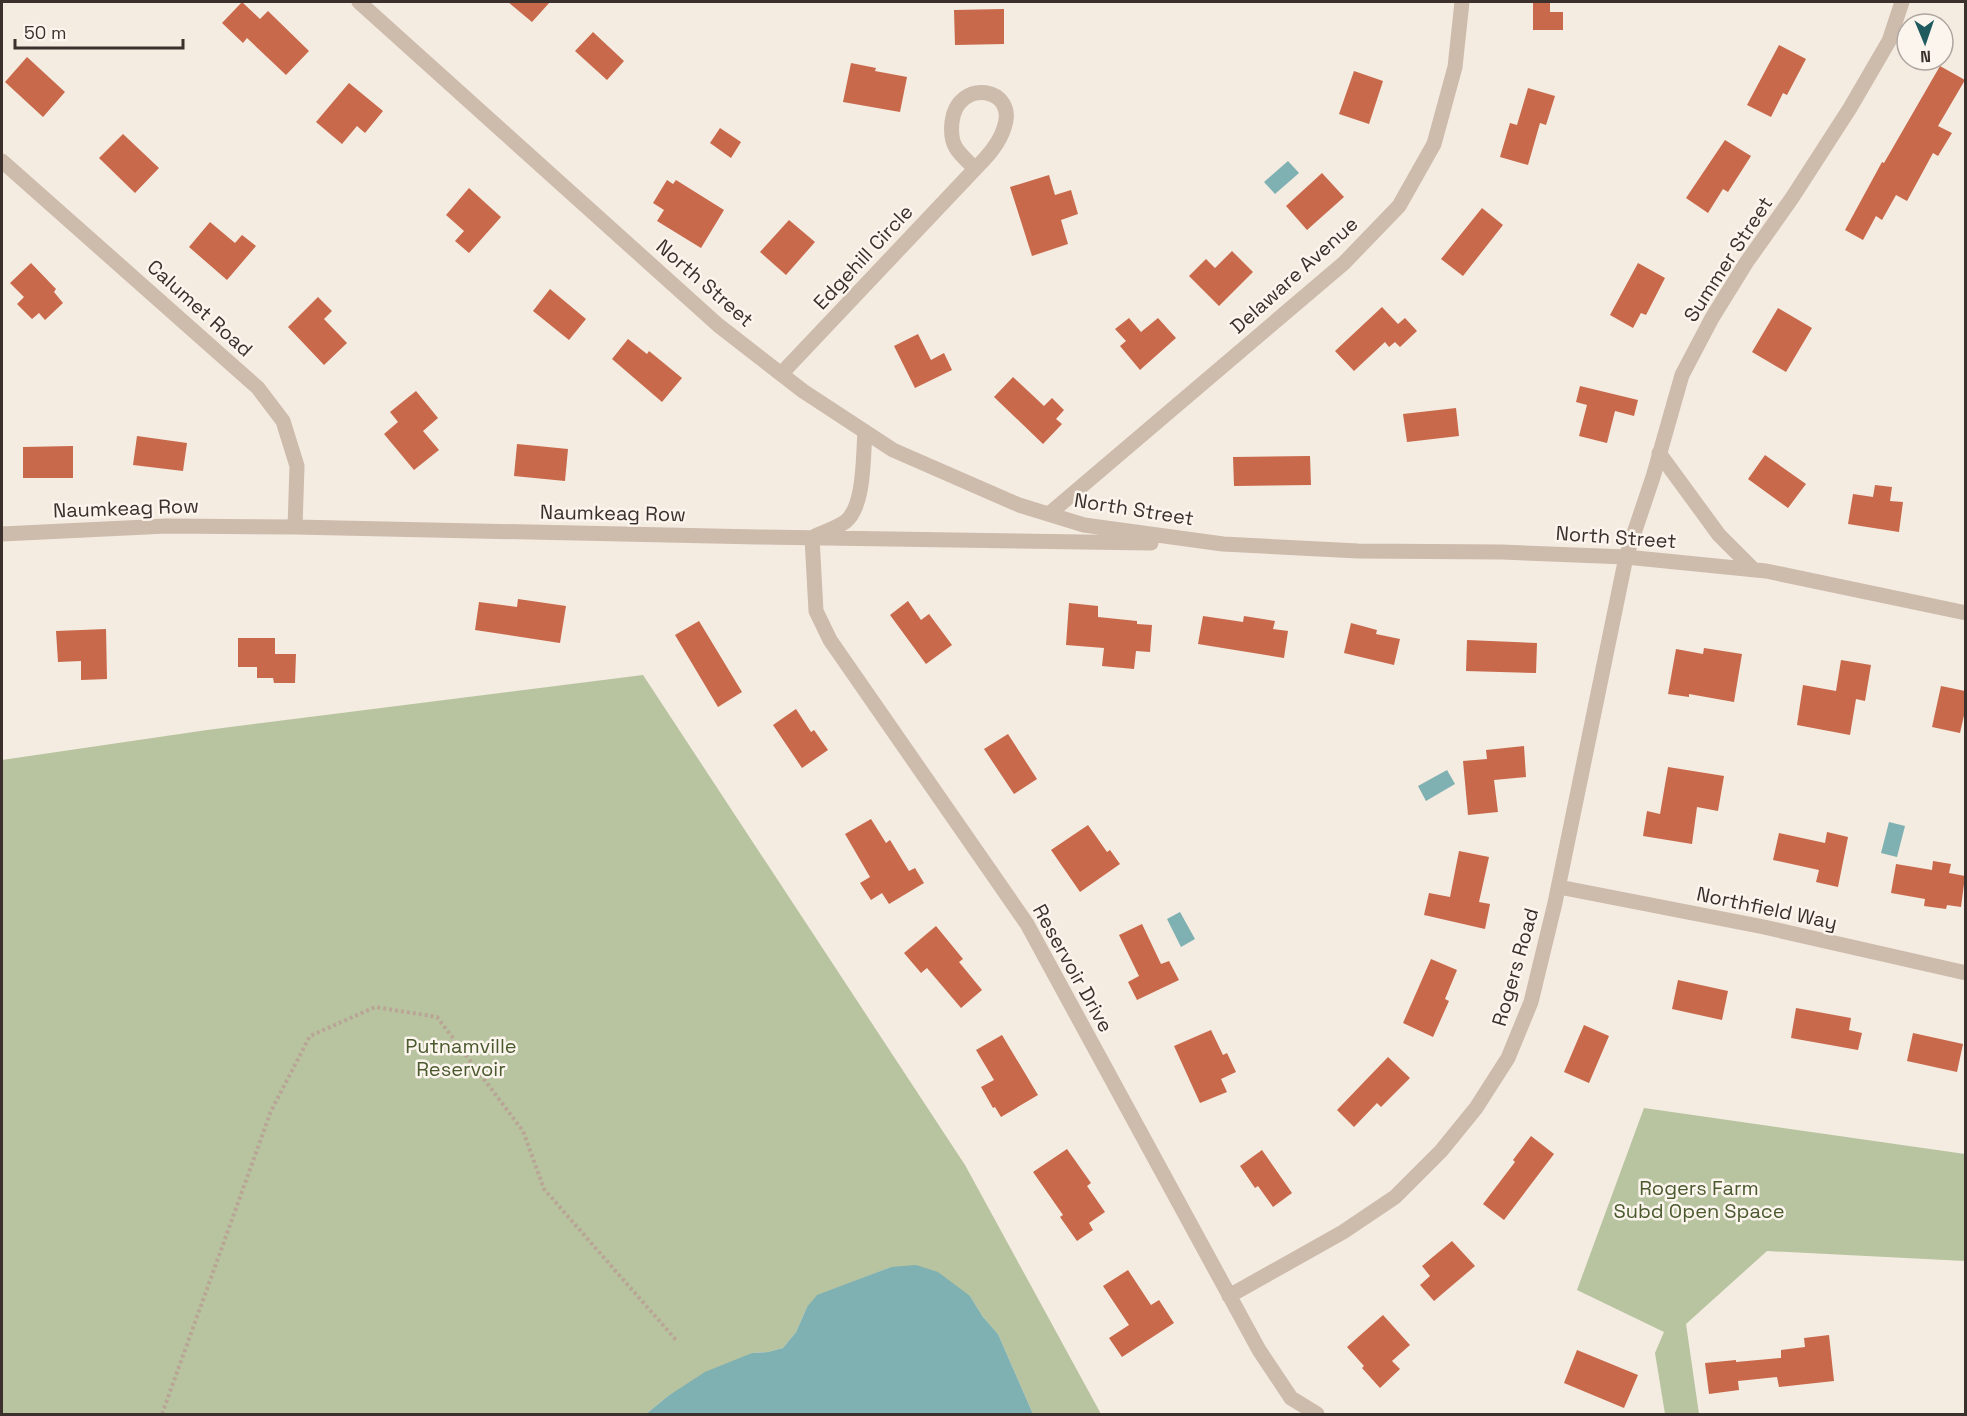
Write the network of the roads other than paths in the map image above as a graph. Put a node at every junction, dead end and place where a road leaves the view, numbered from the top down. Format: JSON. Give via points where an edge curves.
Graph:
{"nodes":[{"id":1,"x":359,"y":2,"type":"edge"},
{"id":2,"x":1462,"y":2,"type":"edge"},
{"id":3,"x":1902,"y":2,"type":"edge"},
{"id":4,"x":2,"y":161,"type":"edge"},
{"id":5,"x":975,"y":169,"type":"junction"},
{"id":6,"x":781,"y":374,"type":"junction"},
{"id":7,"x":865,"y":432,"type":"junction"},
{"id":8,"x":1659,"y":453,"type":"junction"},
{"id":9,"x":1049,"y":514,"type":"junction"},
{"id":10,"x":295,"y":527,"type":"junction"},
{"id":11,"x":2,"y":534,"type":"edge"},
{"id":12,"x":812,"y":537,"type":"junction"},
{"id":13,"x":1223,"y":544,"type":"junction"},
{"id":14,"x":1626,"y":557,"type":"junction"},
{"id":15,"x":1753,"y":569,"type":"junction"},
{"id":16,"x":1965,"y":613,"type":"edge"},
{"id":17,"x":1559,"y":887,"type":"junction"},
{"id":18,"x":1965,"y":973,"type":"edge"},
{"id":19,"x":1229,"y":1296,"type":"junction"},
{"id":20,"x":1317,"y":1414,"type":"edge"}],
"edges":[{"from":1,"to":6,"type":"street","name":"North Street","via":[[718,325]]},
{"from":2,"to":9,"type":"street","name":"Delaware Avenue","via":[[1455,67],[1434,144],[1399,206],[1344,263]]},
{"from":3,"to":8,"type":"street","name":"Summer Street","via":[[1889,41],[1850,108],[1712,318],[1682,375]]},
{"from":4,"to":10,"type":"street","name":"Calumet Road","via":[[258,388],[283,421],[297,466]]},
{"from":5,"to":5,"type":"street","name":"Edgehill Circle","via":[[956,148],[951,133],[953,112],[960,99],[986,93],[999,97],[1006,106],[1005,126],[991,152]]},
{"from":5,"to":6,"type":"street","name":"Edgehill Circle"},
{"from":6,"to":7,"type":"street","name":"North Street"},
{"from":7,"to":9,"type":"street","name":"North Street","via":[[893,450],[1019,505]]},
{"from":7,"to":12,"type":"street","via":[[862,479],[855,508],[846,521]]},
{"from":8,"to":14,"type":"street","name":"Summer Street"},
{"from":8,"to":15,"type":"street","via":[[1719,535]]},
{"from":9,"to":13,"type":"street","name":"North Street","via":[[1084,525]]},
{"from":10,"to":11,"type":"street","name":"Naumkeag Row","via":[[167,526]]},
{"from":10,"to":12,"type":"street","name":"Naumkeag Row"},
{"from":12,"to":13,"type":"street","name":"Naumkeag Row"},
{"from":12,"to":19,"type":"street","name":"Reservoir Drive","via":[[816,611],[830,640],[1027,924]]},
{"from":13,"to":14,"type":"street","name":"North Street"},
{"from":14,"to":15,"type":"street","name":"North Street"},
{"from":14,"to":17,"type":"street","name":"Rogers Road"},
{"from":15,"to":16,"type":"street","name":"North Street"},
{"from":17,"to":18,"type":"street","name":"Northfield Way","via":[[1764,927]]},
{"from":17,"to":19,"type":"street","name":"Rogers Road","via":[[1531,1002],[1508,1059],[1476,1108],[1441,1151],[1395,1197],[1343,1232]]},
{"from":19,"to":20,"type":"street","name":"Reservoir Drive","via":[[1291,1398]]}]}
